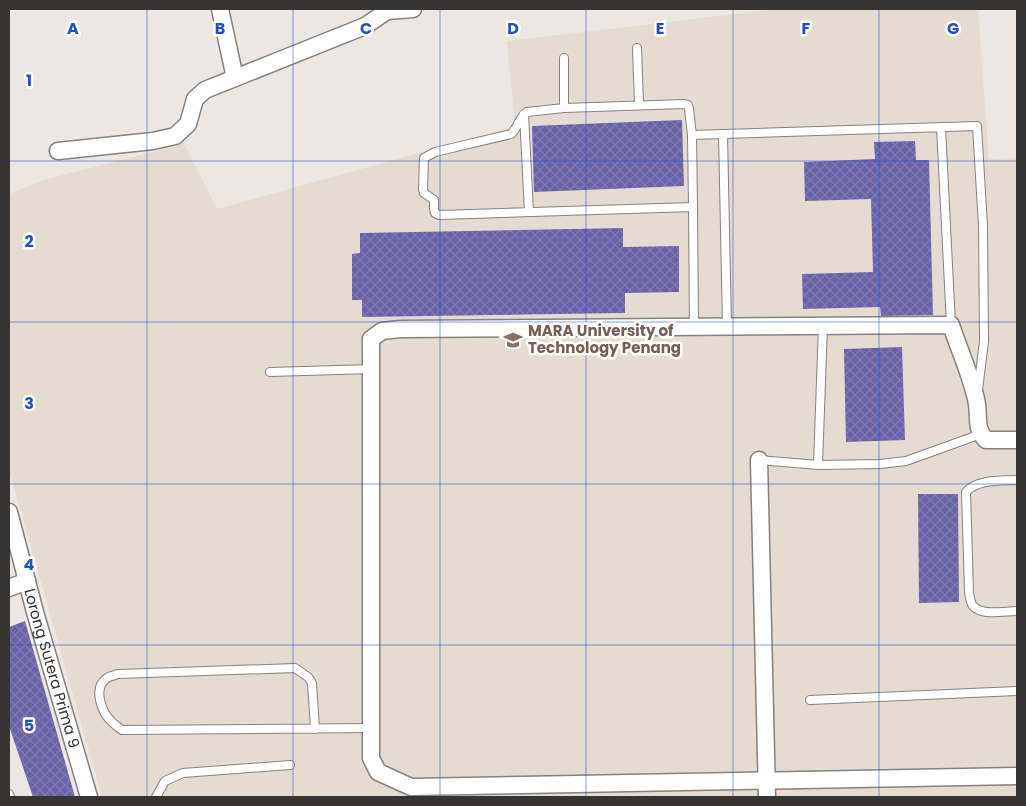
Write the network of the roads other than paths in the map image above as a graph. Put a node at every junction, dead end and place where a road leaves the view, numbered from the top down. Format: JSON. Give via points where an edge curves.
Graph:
{"nodes":[{"id":1,"x":220,"y":9,"type":"edge"},
{"id":2,"x":413,"y":9,"type":"edge"},
{"id":3,"x":386,"y":10,"type":"edge"},
{"id":4,"x":637,"y":48,"type":"dead end"},
{"id":5,"x":564,"y":58,"type":"dead end"},
{"id":6,"x":235,"y":78,"type":"junction"},
{"id":7,"x":639,"y":104,"type":"junction"},
{"id":8,"x":564,"y":108,"type":"junction"},
{"id":9,"x":524,"y":113,"type":"junction"},
{"id":10,"x":941,"y":127,"type":"junction"},
{"id":11,"x":723,"y":134,"type":"junction"},
{"id":12,"x":692,"y":135,"type":"junction"},
{"id":13,"x":58,"y":152,"type":"dead end"},
{"id":14,"x":692,"y":208,"type":"junction"},
{"id":15,"x":529,"y":212,"type":"junction"},
{"id":16,"x":823,"y":325,"type":"junction"},
{"id":17,"x":951,"y":325,"type":"junction"},
{"id":18,"x":694,"y":326,"type":"junction"},
{"id":19,"x":727,"y":326,"type":"junction"},
{"id":20,"x":372,"y":369,"type":"junction"},
{"id":21,"x":270,"y":372,"type":"dead end"},
{"id":22,"x":977,"y":400,"type":"junction"},
{"id":23,"x":980,"y":434,"type":"junction"},
{"id":24,"x":1017,"y":440,"type":"edge"},
{"id":25,"x":759,"y":460,"type":"joint"},
{"id":26,"x":818,"y":465,"type":"junction"},
{"id":27,"x":1017,"y":480,"type":"edge"},
{"id":28,"x":9,"y":512,"type":"edge"},
{"id":29,"x":27,"y":581,"type":"junction"},
{"id":30,"x":9,"y":588,"type":"edge"},
{"id":31,"x":1017,"y":611,"type":"edge"},
{"id":32,"x":1017,"y":691,"type":"edge"},
{"id":33,"x":810,"y":700,"type":"dead end"},
{"id":34,"x":372,"y":728,"type":"junction"},
{"id":35,"x":315,"y":730,"type":"junction"},
{"id":36,"x":290,"y":765,"type":"dead end"},
{"id":37,"x":1017,"y":776,"type":"edge"},
{"id":38,"x":767,"y":781,"type":"junction"},
{"id":39,"x":89,"y":797,"type":"edge"},
{"id":40,"x":156,"y":797,"type":"edge"},
{"id":41,"x":767,"y":797,"type":"edge"}],
"edges":[{"from":1,"to":6,"type":"street"},
{"from":2,"to":3,"type":"street"},
{"from":3,"to":6,"type":"street","via":[[365,26]]},
{"from":4,"to":7,"type":"lane"},
{"from":5,"to":8,"type":"lane"},
{"from":6,"to":13,"type":"street","via":[[205,90],[195,99],[188,124],[175,136]]},
{"from":7,"to":8,"type":"lane"},
{"from":7,"to":12,"type":"lane","via":[[688,105]]},
{"from":8,"to":9,"type":"lane"},
{"from":9,"to":15,"type":"lane"},
{"from":9,"to":15,"type":"lane","via":[[511,134],[435,152],[424,158],[423,189],[433,197],[435,213],[439,215]]},
{"from":10,"to":11,"type":"lane"},
{"from":10,"to":17,"type":"lane"},
{"from":10,"to":22,"type":"lane","via":[[977,126],[983,226],[984,341]]},
{"from":11,"to":12,"type":"lane"},
{"from":11,"to":19,"type":"lane"},
{"from":12,"to":14,"type":"lane"},
{"from":14,"to":15,"type":"lane"},
{"from":14,"to":18,"type":"lane"},
{"from":16,"to":17,"type":"street"},
{"from":16,"to":19,"type":"street"},
{"from":16,"to":26,"type":"lane"},
{"from":17,"to":22,"type":"street"},
{"from":18,"to":19,"type":"street"},
{"from":18,"to":20,"type":"street","via":[[400,329],[382,332],[371,339]]},
{"from":20,"to":21,"type":"lane"},
{"from":20,"to":34,"type":"street"},
{"from":22,"to":23,"type":"street"},
{"from":23,"to":24,"type":"street","via":[[986,440]]},
{"from":23,"to":26,"type":"lane","via":[[906,461]]},
{"from":25,"to":26,"type":"lane"},
{"from":25,"to":38,"type":"street"},
{"from":27,"to":31,"type":"lane","via":[[982,483],[966,492],[971,603],[986,612]]},
{"from":28,"to":29,"type":"street","name":"Lorong Sutera Prima 9"},
{"from":29,"to":30,"type":"street"},
{"from":29,"to":39,"type":"street","name":"Lorong Sutera Prima 9"},
{"from":32,"to":33,"type":"lane"},
{"from":34,"to":35,"type":"lane"},
{"from":34,"to":38,"type":"street","via":[[371,758],[378,772],[409,790]]},
{"from":35,"to":35,"type":"lane","via":[[122,730],[106,714],[99,697],[100,688],[106,679],[118,674],[294,668],[308,676],[312,683]]},
{"from":36,"to":40,"type":"lane","via":[[183,773],[165,781]]},
{"from":37,"to":38,"type":"street"},
{"from":38,"to":41,"type":"street"}]}
